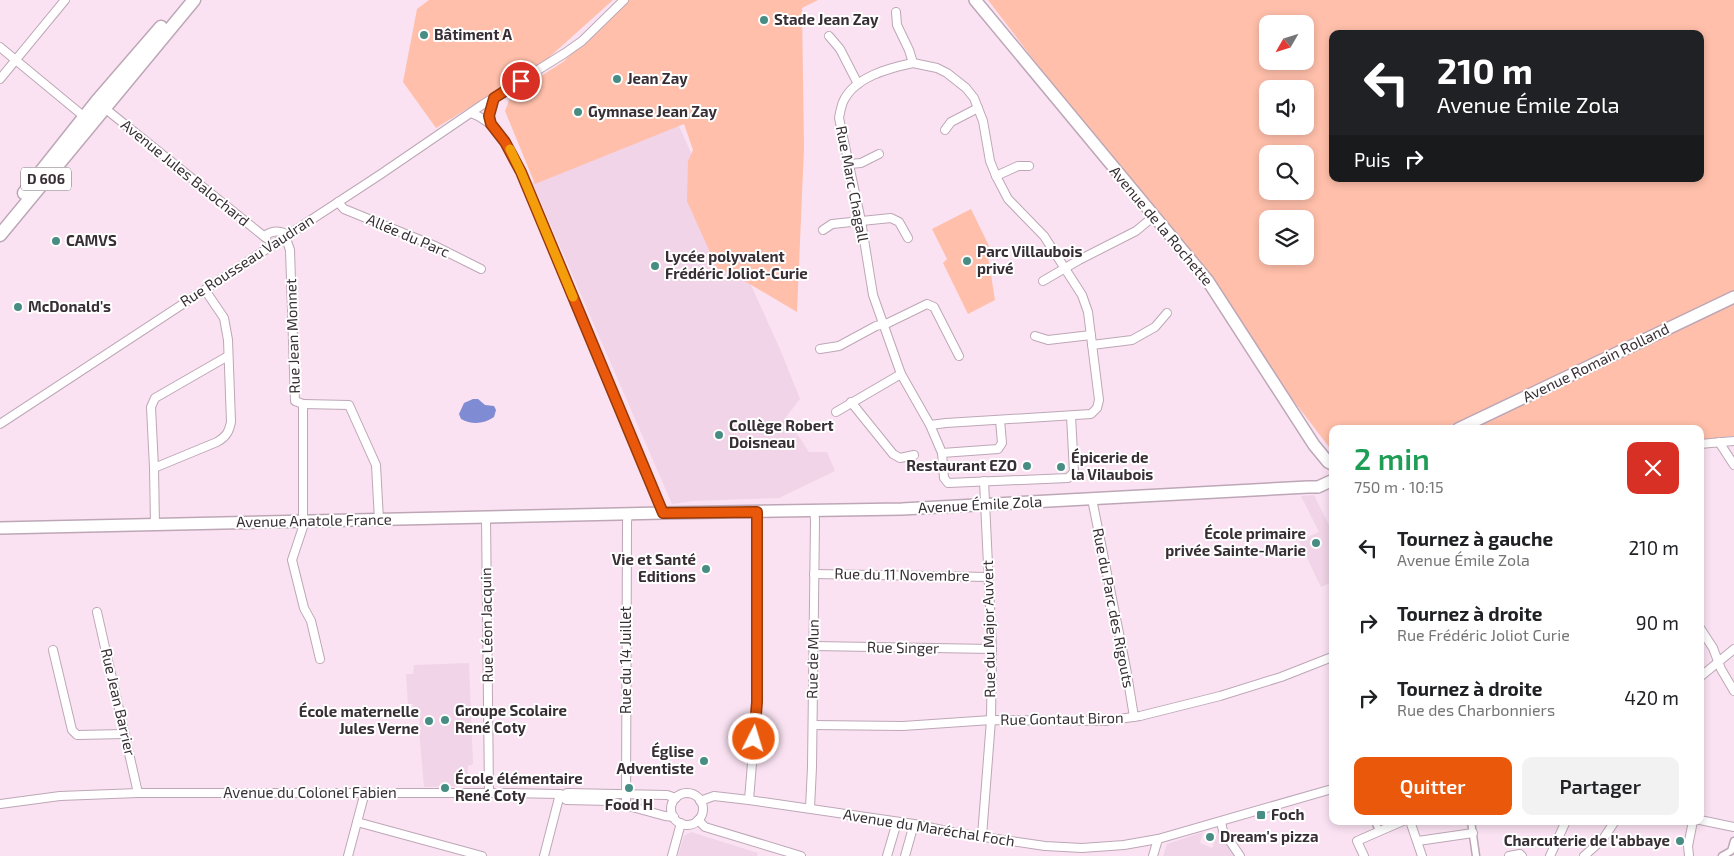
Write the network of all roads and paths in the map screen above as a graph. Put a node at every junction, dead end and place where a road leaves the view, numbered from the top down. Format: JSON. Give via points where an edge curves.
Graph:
{"nodes":[{"id":1,"x":65,"y":0,"type":"edge"},
{"id":2,"x":183,"y":0,"type":"edge"},
{"id":3,"x":194,"y":0,"type":"edge"},
{"id":4,"x":624,"y":0,"type":"edge"},
{"id":5,"x":975,"y":0,"type":"edge"},
{"id":6,"x":896,"y":12,"type":"dead end"},
{"id":7,"x":829,"y":36,"type":"dead end"},
{"id":8,"x":0,"y":47,"type":"edge"},
{"id":9,"x":16,"y":60,"type":"junction"},
{"id":10,"x":914,"y":63,"type":"junction"},
{"id":11,"x":0,"y":79,"type":"edge"},
{"id":12,"x":858,"y":84,"type":"junction"},
{"id":13,"x":494,"y":98,"type":"junction"},
{"id":14,"x":101,"y":105,"type":"junction"},
{"id":15,"x":978,"y":108,"type":"junction"},
{"id":16,"x":471,"y":113,"type":"junction"},
{"id":17,"x":89,"y":120,"type":"junction"},
{"id":18,"x":491,"y":124,"type":"junction"},
{"id":19,"x":945,"y":130,"type":"dead end"},
{"id":20,"x":879,"y":154,"type":"dead end"},
{"id":21,"x":849,"y":164,"type":"junction"},
{"id":22,"x":1029,"y":166,"type":"dead end"},
{"id":23,"x":996,"y":176,"type":"junction"},
{"id":24,"x":338,"y":202,"type":"junction"},
{"id":25,"x":1153,"y":217,"type":"junction"},
{"id":26,"x":861,"y":221,"type":"junction"},
{"id":27,"x":0,"y":222,"type":"edge"},
{"id":28,"x":822,"y":230,"type":"dead end"},
{"id":29,"x":0,"y":235,"type":"edge"},
{"id":30,"x":264,"y":236,"type":"junction"},
{"id":31,"x":286,"y":236,"type":"junction"},
{"id":32,"x":908,"y":238,"type":"dead end"},
{"id":33,"x":274,"y":244,"type":"junction"},
{"id":34,"x":1064,"y":268,"type":"junction"},
{"id":35,"x":481,"y":269,"type":"dead end"},
{"id":36,"x":1043,"y":281,"type":"dead end"},
{"id":37,"x":205,"y":290,"type":"junction"},
{"id":38,"x":1734,"y":297,"type":"edge"},
{"id":39,"x":1167,"y":313,"type":"dead end"},
{"id":40,"x":883,"y":325,"type":"junction"},
{"id":41,"x":1091,"y":334,"type":"junction"},
{"id":42,"x":1035,"y":336,"type":"dead end"},
{"id":43,"x":1092,"y":345,"type":"junction"},
{"id":44,"x":820,"y":349,"type":"dead end"},
{"id":45,"x":228,"y":356,"type":"junction"},
{"id":46,"x":959,"y":356,"type":"dead end"},
{"id":47,"x":901,"y":374,"type":"junction"},
{"id":48,"x":851,"y":402,"type":"junction"},
{"id":49,"x":303,"y":404,"type":"junction"},
{"id":50,"x":836,"y":412,"type":"dead end"},
{"id":51,"x":1071,"y":416,"type":"junction"},
{"id":52,"x":1000,"y":420,"type":"junction"},
{"id":53,"x":0,"y":424,"type":"edge"},
{"id":54,"x":930,"y":425,"type":"junction"},
{"id":55,"x":1466,"y":425,"type":"edge"},
{"id":56,"x":1734,"y":441,"type":"edge"},
{"id":57,"x":1719,"y":442,"type":"junction"},
{"id":58,"x":1704,"y":444,"type":"edge"},
{"id":59,"x":942,"y":453,"type":"junction"},
{"id":60,"x":914,"y":454,"type":"dead end"},
{"id":61,"x":1329,"y":462,"type":"edge"},
{"id":62,"x":1734,"y":465,"type":"edge"},
{"id":63,"x":154,"y":468,"type":"junction"},
{"id":64,"x":984,"y":481,"type":"junction"},
{"id":65,"x":1329,"y":483,"type":"edge"},
{"id":66,"x":1092,"y":499,"type":"junction"},
{"id":67,"x":985,"y":505,"type":"junction"},
{"id":68,"x":814,"y":510,"type":"junction"},
{"id":69,"x":757,"y":512,"type":"junction"},
{"id":70,"x":663,"y":513,"type":"junction"},
{"id":71,"x":628,"y":514,"type":"junction"},
{"id":72,"x":486,"y":518,"type":"junction"},
{"id":73,"x":379,"y":520,"type":"junction"},
{"id":74,"x":302,"y":522,"type":"junction"},
{"id":75,"x":154,"y":525,"type":"junction"},
{"id":76,"x":0,"y":528,"type":"edge"},
{"id":77,"x":814,"y":574,"type":"junction"},
{"id":78,"x":989,"y":577,"type":"junction"},
{"id":79,"x":97,"y":612,"type":"dead end"},
{"id":80,"x":1704,"y":634,"type":"edge"},
{"id":81,"x":814,"y":646,"type":"junction"},
{"id":82,"x":1734,"y":649,"type":"edge"},
{"id":83,"x":53,"y":650,"type":"dead end"},
{"id":84,"x":992,"y":650,"type":"junction"},
{"id":85,"x":1329,"y":658,"type":"edge"},
{"id":86,"x":320,"y":659,"type":"dead end"},
{"id":87,"x":1718,"y":662,"type":"junction"},
{"id":88,"x":1704,"y":674,"type":"edge"},
{"id":89,"x":1734,"y":691,"type":"edge"},
{"id":90,"x":1134,"y":717,"type":"junction"},
{"id":91,"x":991,"y":720,"type":"junction"},
{"id":92,"x":813,"y":725,"type":"junction"},
{"id":93,"x":125,"y":734,"type":"junction"},
{"id":94,"x":1329,"y":790,"type":"edge"},
{"id":95,"x":138,"y":792,"type":"junction"},
{"id":96,"x":365,"y":792,"type":"junction"},
{"id":97,"x":489,"y":793,"type":"junction"},
{"id":98,"x":561,"y":795,"type":"junction"},
{"id":99,"x":622,"y":795,"type":"junction"},
{"id":100,"x":676,"y":798,"type":"junction"},
{"id":101,"x":749,"y":800,"type":"junction"},
{"id":102,"x":700,"y":801,"type":"junction"},
{"id":103,"x":0,"y":804,"type":"edge"},
{"id":104,"x":626,"y":806,"type":"junction"},
{"id":105,"x":810,"y":808,"type":"junction"},
{"id":106,"x":674,"y":817,"type":"junction"},
{"id":107,"x":698,"y":820,"type":"junction"},
{"id":108,"x":1704,"y":821,"type":"edge"},
{"id":109,"x":358,"y":822,"type":"junction"},
{"id":110,"x":897,"y":822,"type":"junction"},
{"id":111,"x":1221,"y":822,"type":"junction"},
{"id":112,"x":681,"y":823,"type":"junction"},
{"id":113,"x":914,"y":824,"type":"junction"},
{"id":114,"x":1377,"y":825,"type":"edge"},
{"id":115,"x":1393,"y":825,"type":"edge"},
{"id":116,"x":1412,"y":825,"type":"edge"},
{"id":117,"x":1472,"y":825,"type":"edge"},
{"id":118,"x":1564,"y":825,"type":"edge"},
{"id":119,"x":1612,"y":825,"type":"edge"},
{"id":120,"x":1692,"y":825,"type":"edge"},
{"id":121,"x":1734,"y":827,"type":"edge"},
{"id":122,"x":1379,"y":831,"type":"junction"},
{"id":123,"x":1473,"y":833,"type":"junction"},
{"id":124,"x":982,"y":836,"type":"junction"},
{"id":125,"x":1158,"y":839,"type":"junction"},
{"id":126,"x":1418,"y":841,"type":"junction"},
{"id":127,"x":1734,"y":841,"type":"edge"},
{"id":128,"x":1521,"y":855,"type":"edge"},
{"id":129,"x":348,"y":856,"type":"edge"},
{"id":130,"x":482,"y":856,"type":"edge"},
{"id":131,"x":544,"y":856,"type":"edge"},
{"id":132,"x":672,"y":856,"type":"edge"},
{"id":133,"x":801,"y":856,"type":"edge"},
{"id":134,"x":887,"y":856,"type":"edge"},
{"id":135,"x":905,"y":856,"type":"edge"},
{"id":136,"x":1153,"y":856,"type":"edge"},
{"id":137,"x":1240,"y":856,"type":"edge"},
{"id":138,"x":1364,"y":856,"type":"edge"},
{"id":139,"x":1422,"y":856,"type":"edge"},
{"id":140,"x":1476,"y":856,"type":"edge"},
{"id":141,"x":1509,"y":856,"type":"edge"},
{"id":142,"x":1550,"y":856,"type":"edge"},
{"id":143,"x":1584,"y":856,"type":"edge"},
{"id":144,"x":1689,"y":856,"type":"edge"},
{"id":145,"x":1722,"y":856,"type":"edge"}],
"edges":[{"from":1,"to":9,"type":"street"},
{"from":2,"to":14,"type":"main road","number":"D 606"},
{"from":3,"to":14,"type":"main road","number":"D 606"},
{"from":4,"to":13,"type":"street","name":"Rue Rousseau Vaudran","via":[[582,41]]},
{"from":5,"to":25,"type":"main road","name":"Avenue de la Rochette"},
{"from":6,"to":10,"type":"street","via":[[897,25]]},
{"from":7,"to":12,"type":"street","via":[[840,48]]},
{"from":8,"to":9,"type":"street"},
{"from":9,"to":11,"type":"street"},
{"from":9,"to":17,"type":"street"},
{"from":10,"to":12,"type":"street","name":"Rue Marc Chagall","via":[[884,71]]},
{"from":10,"to":15,"type":"street","name":"Rue Marc Chagall","via":[[937,68],[956,79],[974,98]]},
{"from":12,"to":21,"type":"street","name":"Rue Marc Chagall","via":[[842,104],[839,118]]},
{"from":13,"to":16,"type":"street","name":"Rue Rousseau Vaudran"},
{"from":13,"to":18,"type":"street","via":[[489,116]]},
{"from":14,"to":17,"type":"main road","number":"D 606"},
{"from":14,"to":30,"type":"street","name":"Avenue Jules Balochard"},
{"from":15,"to":19,"type":"street","via":[[951,122]]},
{"from":15,"to":23,"type":"street","name":"Rue Marc Chagall"},
{"from":16,"to":18,"type":"street"},
{"from":16,"to":24,"type":"street","name":"Rue Rousseau Vaudran"},
{"from":17,"to":27,"type":"main road","number":"D 606"},
{"from":17,"to":29,"type":"main road","number":"D 606"},
{"from":18,"to":70,"type":"street","via":[[521,172]]},
{"from":20,"to":21,"type":"street","via":[[861,163]]},
{"from":21,"to":26,"type":"street","name":"Rue Marc Chagall"},
{"from":22,"to":23,"type":"street","via":[[1018,166]]},
{"from":23,"to":34,"type":"street","name":"Rue Marc Chagall","via":[[1008,199],[1044,236]]},
{"from":24,"to":31,"type":"street","name":"Rue Rousseau Vaudran"},
{"from":24,"to":35,"type":"street","name":"Allée du Parc","via":[[344,209],[435,246]]},
{"from":25,"to":34,"type":"street","via":[[1136,231]]},
{"from":25,"to":61,"type":"main road","name":"Avenue de la Rochette","via":[[1208,281],[1314,445]]},
{"from":26,"to":28,"type":"street","via":[[832,224]]},
{"from":26,"to":32,"type":"street","via":[[891,218],[899,222]]},
{"from":26,"to":40,"type":"street","name":"Rue Marc Chagall","via":[[873,294]]},
{"from":30,"to":31,"type":"street","via":[[280,231]]},
{"from":30,"to":33,"type":"street","name":"Avenue Jules Balochard"},
{"from":31,"to":33,"type":"street","name":"Rue Rousseau Vaudran"},
{"from":31,"to":49,"type":"street","name":"Rue Jean Monnet","via":[[290,250],[295,401]]},
{"from":33,"to":37,"type":"street","name":"Rue Rousseau Vaudran"},
{"from":34,"to":36,"type":"street"},
{"from":34,"to":41,"type":"street","name":"Rue Marc Chagall","via":[[1082,295]]},
{"from":37,"to":45,"type":"street","via":[[224,318]]},
{"from":37,"to":53,"type":"street","name":"Rue Rousseau Vaudran"},
{"from":38,"to":55,"type":"main road","name":"Avenue Romain Rolland"},
{"from":39,"to":43,"type":"street","via":[[1156,328],[1132,340]]},
{"from":40,"to":44,"type":"street","via":[[839,346]]},
{"from":40,"to":46,"type":"street","via":[[931,304]]},
{"from":40,"to":47,"type":"street","name":"Rue Marc Chagall"},
{"from":41,"to":42,"type":"street","via":[[1048,340]]},
{"from":41,"to":43,"type":"street","name":"Rue Marc Chagall"},
{"from":43,"to":51,"type":"street","name":"Rue Marc Chagall","via":[[1099,404],[1091,414]]},
{"from":45,"to":63,"type":"street","via":[[155,398],[151,407]]},
{"from":45,"to":63,"type":"street","via":[[231,422],[225,437]]},
{"from":47,"to":48,"type":"street"},
{"from":47,"to":54,"type":"street","name":"Rue Marc Chagall"},
{"from":48,"to":50,"type":"street"},
{"from":48,"to":60,"type":"street","via":[[893,454],[900,458]]},
{"from":49,"to":73,"type":"street","via":[[349,406],[376,465]]},
{"from":49,"to":74,"type":"street","name":"Rue Jean Monnet"},
{"from":51,"to":52,"type":"street","name":"Rue Marc Chagall"},
{"from":51,"to":64,"type":"street","via":[[1074,472],[1068,478]]},
{"from":52,"to":54,"type":"street","name":"Rue Marc Chagall"},
{"from":52,"to":59,"type":"street","via":[[1002,443],[998,449]]},
{"from":54,"to":59,"type":"street","name":"Rue Marc Chagall"},
{"from":56,"to":57,"type":"street"},
{"from":57,"to":58,"type":"street"},
{"from":57,"to":62,"type":"street"},
{"from":59,"to":64,"type":"street","name":"Rue Marc Chagall","via":[[944,478],[948,482]]},
{"from":63,"to":75,"type":"street"},
{"from":64,"to":67,"type":"street","name":"Rue du Major Auvert"},
{"from":65,"to":66,"type":"main road","name":"Avenue Émile Zola","via":[[1318,487]]},
{"from":66,"to":67,"type":"main road","name":"Avenue Émile Zola"},
{"from":66,"to":90,"type":"street","name":"Rue du Parc des Rigouts"},
{"from":67,"to":68,"type":"main road","name":"Avenue Émile Zola"},
{"from":67,"to":78,"type":"street","name":"Rue du Major Auvert"},
{"from":68,"to":69,"type":"main road","name":"Avenue Émile Zola"},
{"from":68,"to":77,"type":"street","name":"Rue de Mun"},
{"from":69,"to":70,"type":"main road","name":"Avenue Émile Zola"},
{"from":69,"to":101,"type":"street","via":[[757,702]]},
{"from":70,"to":71,"type":"main road","name":"Avenue Émile Zola"},
{"from":71,"to":72,"type":"main road","name":"Avenue Anatole France"},
{"from":71,"to":99,"type":"street","name":"Rue du 14 Juillet"},
{"from":72,"to":73,"type":"main road","name":"Avenue Anatole France"},
{"from":72,"to":97,"type":"street","name":"Rue Léon Jacquin"},
{"from":73,"to":74,"type":"main road","name":"Avenue Anatole France"},
{"from":74,"to":75,"type":"main road","name":"Avenue Anatole France"},
{"from":74,"to":86,"type":"street","name":"Rue Jean Monnet","via":[[292,560]]},
{"from":75,"to":76,"type":"main road","name":"Avenue Anatole France"},
{"from":77,"to":78,"type":"street","name":"Rue du 11 Novembre"},
{"from":77,"to":81,"type":"street","name":"Rue de Mun"},
{"from":78,"to":84,"type":"street","name":"Rue du Major Auvert"},
{"from":79,"to":93,"type":"street","name":"Rue Jean Barrier"},
{"from":80,"to":87,"type":"street"},
{"from":81,"to":84,"type":"street","name":"Rue Singer"},
{"from":81,"to":92,"type":"street","name":"Rue de Mun"},
{"from":82,"to":87,"type":"street"},
{"from":83,"to":93,"type":"street","via":[[74,733]]},
{"from":84,"to":91,"type":"street","name":"Rue du Major Auvert"},
{"from":85,"to":90,"type":"street","name":"Rue Gontaut Biron","via":[[1255,686]]},
{"from":87,"to":88,"type":"street"},
{"from":87,"to":89,"type":"street"},
{"from":90,"to":91,"type":"street","name":"Rue Gontaut Biron","via":[[1077,722]]},
{"from":91,"to":92,"type":"street","name":"Rue Gontaut Biron","via":[[904,726]]},
{"from":91,"to":124,"type":"street","name":"Rue du Major Auvert"},
{"from":92,"to":105,"type":"street","name":"Rue de Mun"},
{"from":93,"to":95,"type":"street","name":"Rue Jean Barrier"},
{"from":94,"to":111,"type":"street","name":"Avenue du Maréchal Foch"},
{"from":95,"to":96,"type":"street","name":"Avenue du Colonel Fabien"},
{"from":95,"to":103,"type":"street","name":"Avenue du Colonel Fabien","via":[[60,796]]},
{"from":96,"to":97,"type":"street","name":"Avenue du Colonel Fabien"},
{"from":96,"to":109,"type":"street"},
{"from":97,"to":98,"type":"street","name":"Avenue du Colonel Fabien"},
{"from":98,"to":99,"type":"street","name":"Avenue du Colonel Fabien"},
{"from":98,"to":104,"type":"street","via":[[566,800],[610,801]]},
{"from":98,"to":131,"type":"street"},
{"from":99,"to":100,"type":"street"},
{"from":99,"to":104,"type":"street","name":"Rue du 14 Juillet"},
{"from":100,"to":102,"type":"street","via":[[689,793]]},
{"from":100,"to":106,"type":"street","via":[[672,807]]},
{"from":101,"to":102,"type":"street","name":"Avenue du Maréchal Foch","via":[[714,796]]},
{"from":101,"to":105,"type":"street","name":"Avenue du Maréchal Foch"},
{"from":102,"to":107,"type":"street","via":[[703,809]]},
{"from":104,"to":106,"type":"street"},
{"from":105,"to":110,"type":"street","name":"Avenue du Maréchal Foch"},
{"from":106,"to":112,"type":"street"},
{"from":107,"to":112,"type":"street","via":[[690,824]]},
{"from":107,"to":133,"type":"street","via":[[705,827]]},
{"from":108,"to":121,"type":"street"},
{"from":109,"to":129,"type":"street"},
{"from":109,"to":130,"type":"street"},
{"from":110,"to":113,"type":"street","name":"Avenue du Maréchal Foch"},
{"from":110,"to":134,"type":"street"},
{"from":111,"to":125,"type":"street","name":"Avenue du Maréchal Foch"},
{"from":111,"to":137,"type":"street","via":[[1223,831]]},
{"from":112,"to":132,"type":"street"},
{"from":113,"to":124,"type":"street","name":"Avenue du Maréchal Foch"},
{"from":113,"to":135,"type":"street"},
{"from":114,"to":122,"type":"street"},
{"from":115,"to":122,"type":"street"},
{"from":116,"to":126,"type":"street"},
{"from":117,"to":123,"type":"street"},
{"from":118,"to":142,"type":"street"},
{"from":119,"to":143,"type":"street","via":[[1603,839]]},
{"from":120,"to":144,"type":"street"},
{"from":122,"to":138,"type":"street","via":[[1357,841]]},
{"from":123,"to":126,"type":"street"},
{"from":123,"to":140,"type":"street"},
{"from":124,"to":125,"type":"street","name":"Avenue du Maréchal Foch","via":[[1082,848]]},
{"from":125,"to":136,"type":"street"},
{"from":126,"to":139,"type":"street"},
{"from":127,"to":145,"type":"street","via":[[1731,851]]},
{"from":128,"to":141,"type":"street"}]}
